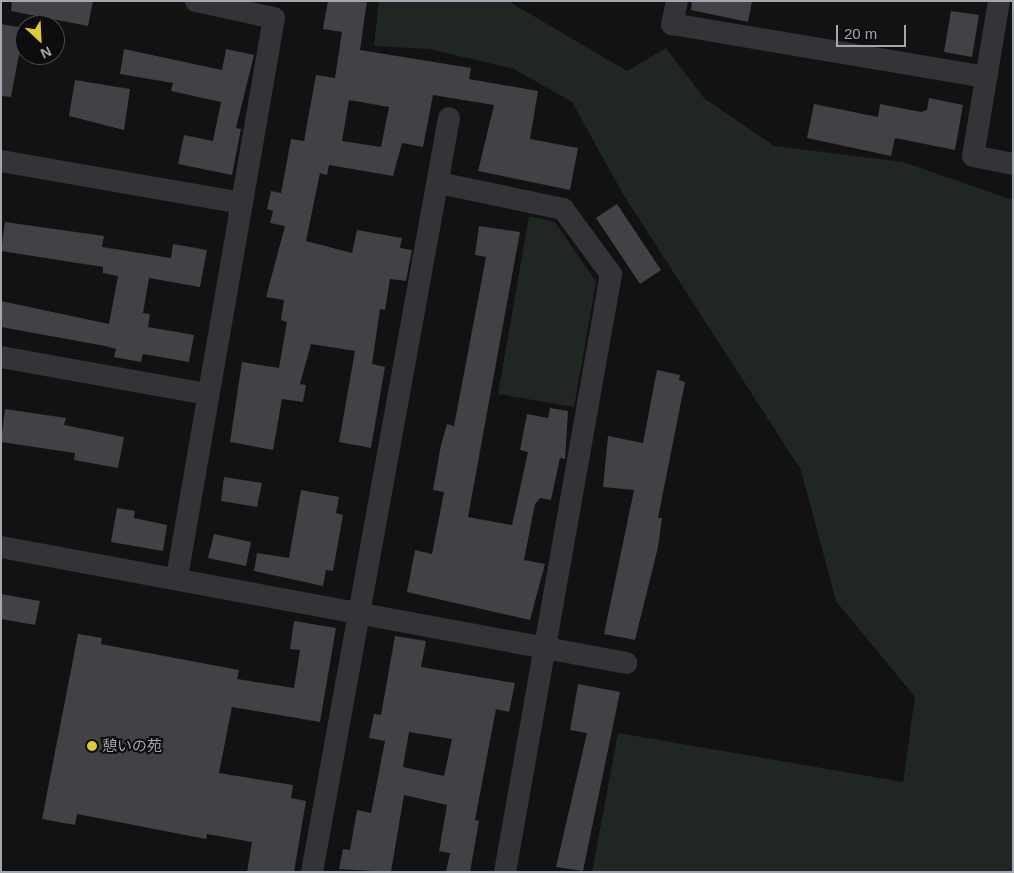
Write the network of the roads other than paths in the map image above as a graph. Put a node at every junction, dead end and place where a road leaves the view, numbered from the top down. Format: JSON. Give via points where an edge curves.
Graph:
{"nodes":[{"id":1,"x":196,"y":1,"type":"edge"},
{"id":2,"x":677,"y":1,"type":"edge"},
{"id":3,"x":999,"y":1,"type":"edge"},
{"id":4,"x":987,"y":77,"type":"junction"},
{"id":5,"x":449,"y":118,"type":"dead end"},
{"id":6,"x":1,"y":161,"type":"edge"},
{"id":7,"x":1013,"y":164,"type":"edge"},
{"id":8,"x":439,"y":184,"type":"junction"},
{"id":9,"x":242,"y":203,"type":"junction"},
{"id":10,"x":1,"y":357,"type":"edge"},
{"id":11,"x":207,"y":394,"type":"junction"},
{"id":12,"x":1,"y":547,"type":"edge"},
{"id":13,"x":177,"y":577,"type":"junction"},
{"id":14,"x":358,"y":611,"type":"junction"},
{"id":15,"x":546,"y":646,"type":"junction"},
{"id":16,"x":626,"y":663,"type":"dead end"},
{"id":17,"x":312,"y":872,"type":"edge"},
{"id":18,"x":505,"y":872,"type":"edge"}],
"edges":[{"from":1,"to":9,"type":"street","via":[[274,18]]},
{"from":2,"to":4,"type":"street","via":[[672,24]]},
{"from":3,"to":4,"type":"street"},
{"from":4,"to":7,"type":"street","via":[[973,156]]},
{"from":5,"to":8,"type":"street"},
{"from":6,"to":9,"type":"street"},
{"from":8,"to":14,"type":"street"},
{"from":8,"to":15,"type":"street","via":[[564,209],[611,274]]},
{"from":9,"to":11,"type":"street"},
{"from":10,"to":11,"type":"street"},
{"from":11,"to":13,"type":"street"},
{"from":12,"to":13,"type":"street"},
{"from":13,"to":14,"type":"street"},
{"from":14,"to":15,"type":"street"},
{"from":14,"to":17,"type":"street"},
{"from":15,"to":16,"type":"street"},
{"from":15,"to":18,"type":"street"}]}
